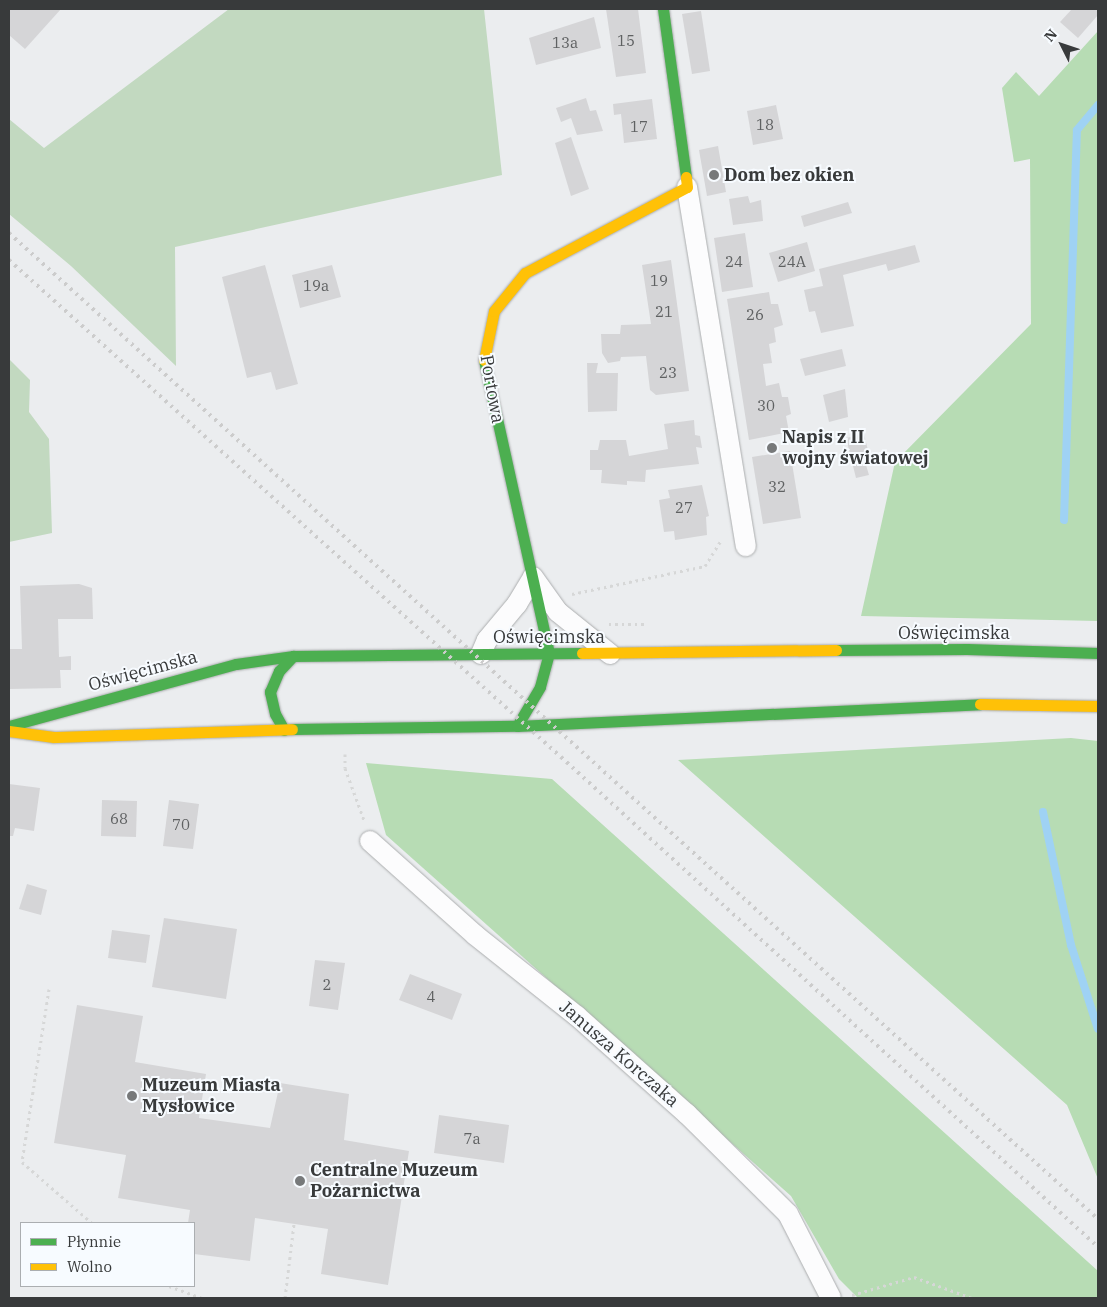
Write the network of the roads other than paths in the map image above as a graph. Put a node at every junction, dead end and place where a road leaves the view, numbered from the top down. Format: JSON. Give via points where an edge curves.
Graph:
{"nodes":[{"id":1,"x":663,"y":9,"type":"edge"},
{"id":2,"x":687,"y":187,"type":"junction"},
{"id":3,"x":746,"y":546,"type":"dead end"},
{"id":4,"x":533,"y":577,"type":"junction"},
{"id":5,"x":1098,"y":653,"type":"edge"},
{"id":6,"x":481,"y":654,"type":"junction"},
{"id":7,"x":548,"y":654,"type":"junction"},
{"id":8,"x":610,"y":654,"type":"junction"},
{"id":9,"x":293,"y":656,"type":"junction"},
{"id":10,"x":1098,"y":706,"type":"edge"},
{"id":11,"x":9,"y":726,"type":"edge"},
{"id":12,"x":516,"y":726,"type":"junction"},
{"id":13,"x":284,"y":730,"type":"junction"},
{"id":14,"x":9,"y":731,"type":"edge"},
{"id":15,"x":370,"y":841,"type":"dead end"},
{"id":16,"x":840,"y":1297,"type":"edge"}],
"edges":[{"from":1,"to":2,"type":"main road"},
{"from":2,"to":3,"type":"street"},
{"from":2,"to":4,"type":"main road","name":"Portowa","via":[[524,273],[494,311],[483,354]]},
{"from":4,"to":6,"type":"street","via":[[487,640]]},
{"from":4,"to":7,"type":"main road","name":"Portowa"},
{"from":4,"to":8,"type":"street","name":"Portowa","via":[[558,612]]},
{"from":5,"to":8,"type":"main road","name":"Oświęcimska","via":[[967,649]]},
{"from":6,"to":7,"type":"main road","name":"Oświęcimska"},
{"from":6,"to":9,"type":"main road","name":"Oświęcimska"},
{"from":7,"to":8,"type":"main road","name":"Oświęcimska"},
{"from":7,"to":12,"type":"main road","via":[[540,686]]},
{"from":9,"to":11,"type":"main road","name":"Oświęcimska","via":[[236,664]]},
{"from":9,"to":13,"type":"main road","via":[[279,671],[270,692],[275,714]]},
{"from":10,"to":12,"type":"main road","via":[[963,704]]},
{"from":12,"to":13,"type":"main road"},
{"from":13,"to":14,"type":"main road","via":[[54,737]]},
{"from":15,"to":16,"type":"street","name":"Janusza Korczaka","via":[[475,935],[577,1016],[708,1134],[788,1214]]}]}
